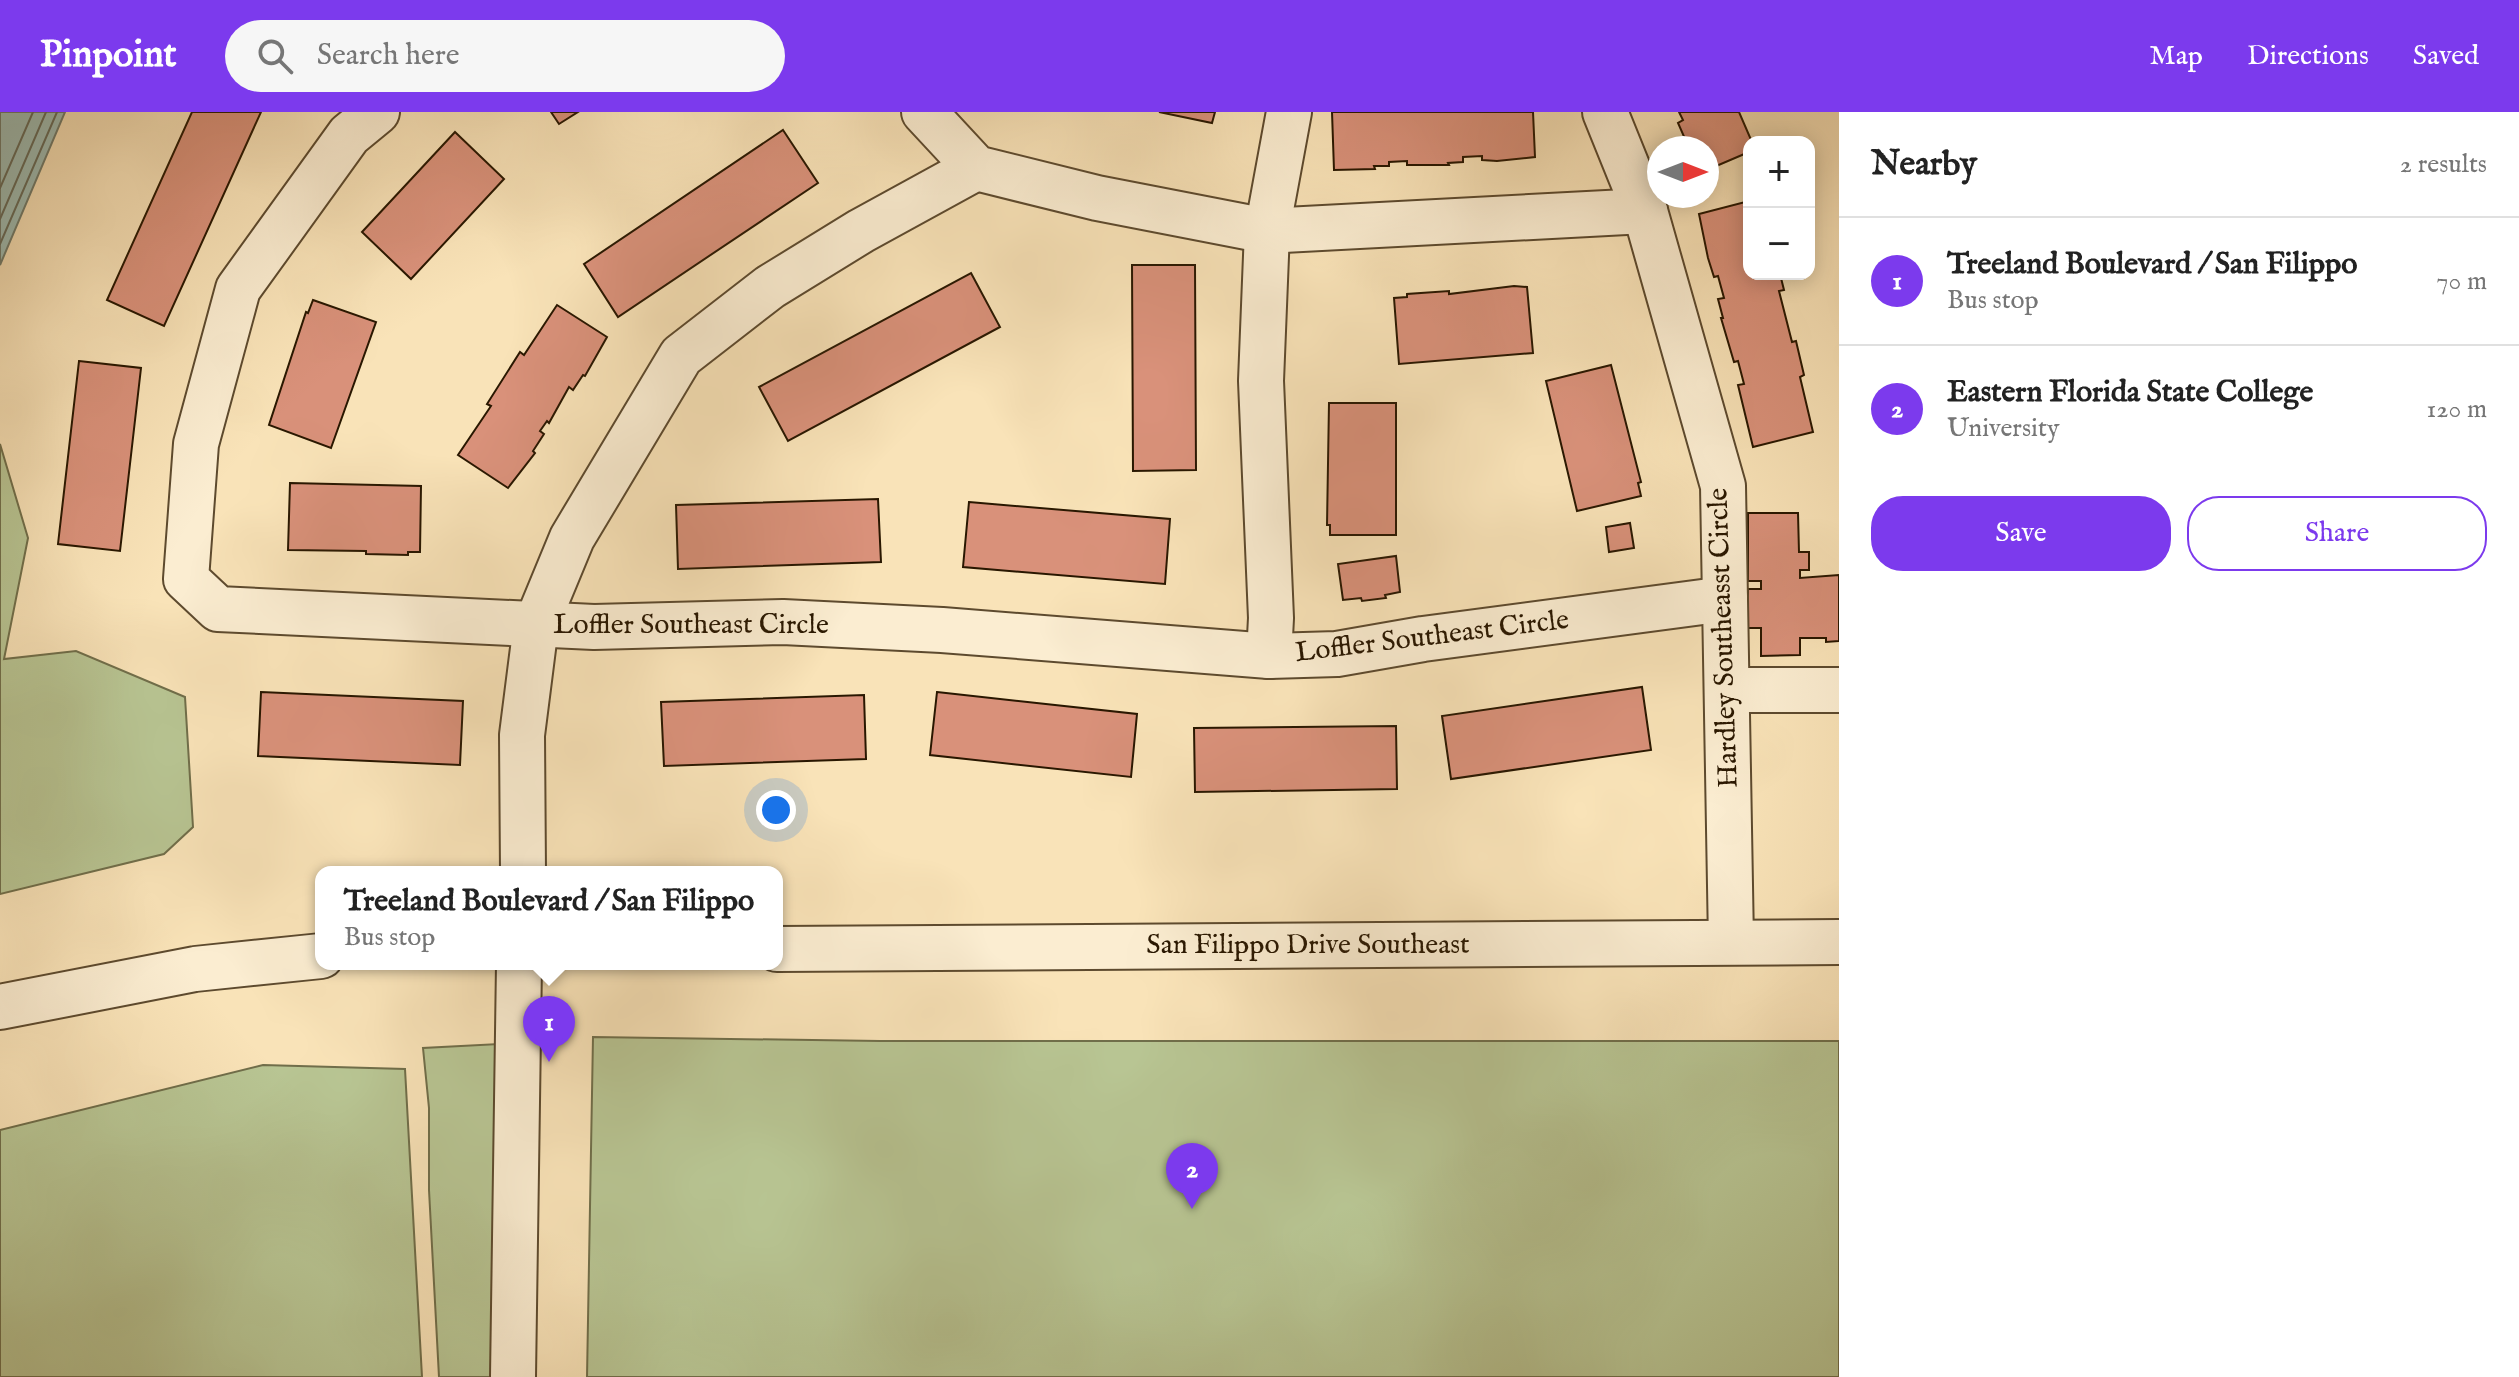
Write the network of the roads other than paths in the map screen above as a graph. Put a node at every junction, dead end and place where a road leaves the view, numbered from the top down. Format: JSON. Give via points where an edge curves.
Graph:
{"nodes":[{"id":1,"x":377,"y":112,"type":"edge"},
{"id":2,"x":924,"y":112,"type":"edge"},
{"id":3,"x":1289,"y":112,"type":"edge"},
{"id":4,"x":1605,"y":112,"type":"edge"},
{"id":5,"x":976,"y":168,"type":"junction"},
{"id":6,"x":1645,"y":211,"type":"junction"},
{"id":7,"x":1267,"y":231,"type":"junction"},
{"id":8,"x":1725,"y":599,"type":"junction"},
{"id":9,"x":536,"y":625,"type":"junction"},
{"id":10,"x":1269,"y":656,"type":"junction"},
{"id":11,"x":1727,"y":690,"type":"junction"},
{"id":12,"x":1839,"y":690,"type":"edge"},
{"id":13,"x":523,"y":866,"type":"edge"},
{"id":14,"x":1731,"y":942,"type":"junction"},
{"id":15,"x":1839,"y":942,"type":"edge"},
{"id":16,"x":783,"y":949,"type":"edge"},
{"id":17,"x":315,"y":957,"type":"edge"},
{"id":18,"x":519,"y":970,"type":"edge"},
{"id":19,"x":0,"y":1007,"type":"edge"},
{"id":20,"x":513,"y":1377,"type":"edge"}],
"edges":[{"from":1,"to":9,"type":"street","name":"Loffler Southeast Circle","via":[[349,135],[238,289],[196,444],[186,579],[218,609]]},
{"from":2,"to":5,"type":"street"},
{"from":3,"to":7,"type":"street"},
{"from":4,"to":6,"type":"street","name":"Hardley Southeasst Circle"},
{"from":5,"to":7,"type":"street"},
{"from":5,"to":9,"type":"street","via":[[770,287],[681,356],[572,538]]},
{"from":6,"to":7,"type":"street"},
{"from":6,"to":8,"type":"street","name":"Hardley Southeasst Circle","via":[[1723,486]]},
{"from":7,"to":10,"type":"street","via":[[1261,381]]},
{"from":8,"to":10,"type":"street","name":"Loffler Southeast Circle","via":[[1337,654]]},
{"from":8,"to":11,"type":"street","name":"Hardley Southeasst Circle"},
{"from":9,"to":10,"type":"street","name":"Loffler Southeast Circle","via":[[783,622]]},
{"from":9,"to":13,"type":"street","via":[[522,735]]},
{"from":11,"to":12,"type":"street"},
{"from":11,"to":14,"type":"street","name":"Hardley Southeasst Circle"},
{"from":14,"to":15,"type":"street","name":"San Filippo Drive Southeast"},
{"from":14,"to":16,"type":"street","name":"San Filippo Drive Southeast"},
{"from":17,"to":19,"type":"street","via":[[195,969]]},
{"from":18,"to":20,"type":"street"}]}
